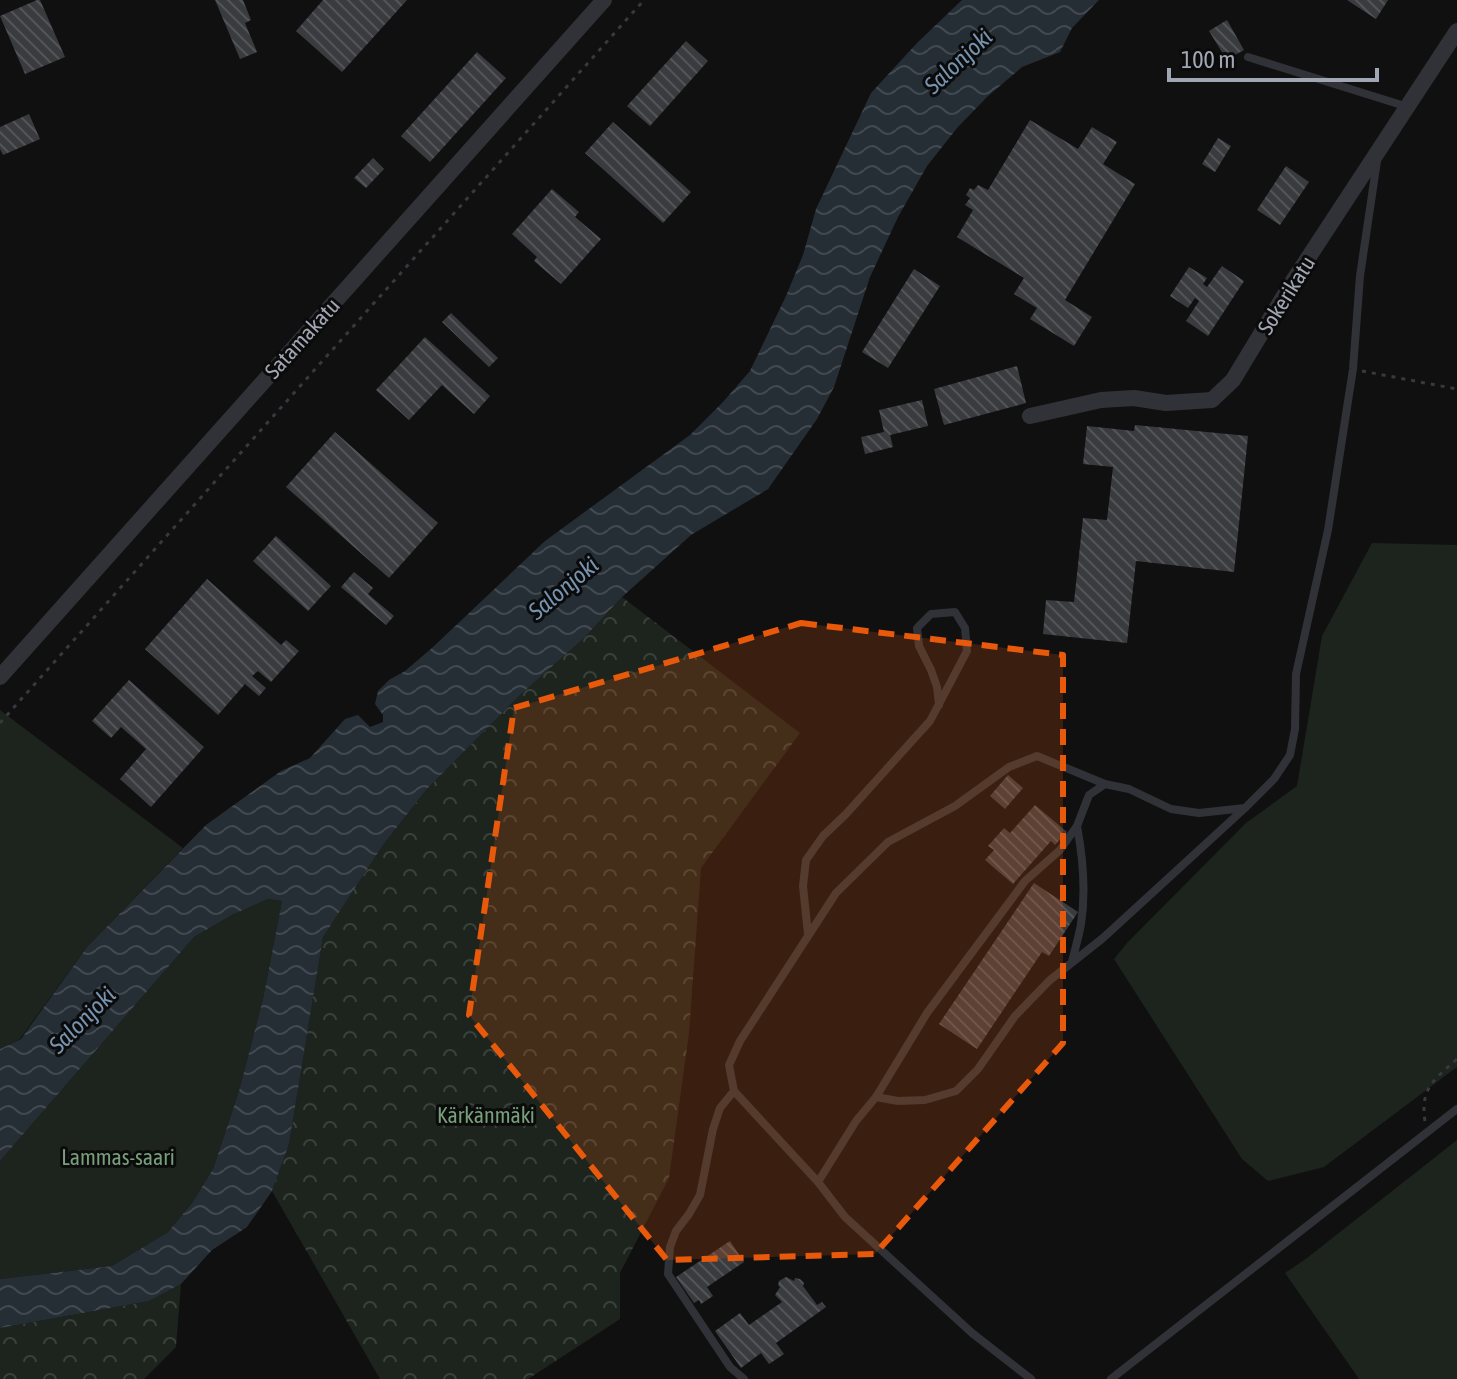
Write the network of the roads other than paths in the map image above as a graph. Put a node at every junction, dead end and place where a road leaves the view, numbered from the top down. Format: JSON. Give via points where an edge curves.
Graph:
{"nodes":[{"id":1,"x":604,"y":0,"type":"edge"},
{"id":2,"x":1457,"y":31,"type":"edge"},
{"id":3,"x":1248,"y":57,"type":"dead end"},
{"id":4,"x":1408,"y":107,"type":"junction"},
{"id":5,"x":1379,"y":153,"type":"junction"},
{"id":6,"x":1030,"y":416,"type":"dead end"},
{"id":7,"x":0,"y":677,"type":"edge"},
{"id":8,"x":939,"y":705,"type":"junction"},
{"id":9,"x":1105,"y":784,"type":"junction"},
{"id":10,"x":1246,"y":807,"type":"junction"},
{"id":11,"x":1077,"y":826,"type":"junction"},
{"id":12,"x":808,"y":935,"type":"junction"},
{"id":13,"x":1072,"y":962,"type":"junction"},
{"id":14,"x":734,"y":1091,"type":"junction"},
{"id":15,"x":876,"y":1097,"type":"junction"},
{"id":16,"x":1457,"y":1109,"type":"edge"},
{"id":17,"x":818,"y":1182,"type":"junction"},
{"id":18,"x":744,"y":1379,"type":"edge"},
{"id":19,"x":1031,"y":1379,"type":"edge"},
{"id":20,"x":1111,"y":1379,"type":"edge"}],
"edges":[{"from":1,"to":7,"type":"street","name":"Satamakatu"},
{"from":2,"to":4,"type":"street","name":"Sokerikatu"},
{"from":3,"to":4,"type":"lane"},
{"from":4,"to":5,"type":"street","name":"Sokerikatu"},
{"from":5,"to":6,"type":"street","name":"Sokerikatu","via":[[1233,380],[1212,400],[1101,400]]},
{"from":5,"to":10,"type":"lane","via":[[1328,530],[1296,674],[1290,755]]},
{"from":8,"to":8,"type":"lane","via":[[967,651],[965,628],[955,612],[931,614],[917,628]]},
{"from":8,"to":12,"type":"lane","via":[[806,860]]},
{"from":9,"to":10,"type":"lane","via":[[1171,809],[1199,813]]},
{"from":9,"to":11,"type":"lane","via":[[1089,795]]},
{"from":9,"to":12,"type":"lane","via":[[1037,756],[1009,767],[955,806],[888,842],[836,893]]},
{"from":10,"to":13,"type":"lane"},
{"from":11,"to":13,"type":"lane","via":[[1083,881]]},
{"from":11,"to":15,"type":"lane","via":[[1002,910],[927,1013]]},
{"from":12,"to":14,"type":"lane","via":[[740,1041],[729,1065]]},
{"from":13,"to":15,"type":"lane","via":[[1015,1016],[956,1091],[925,1100]]},
{"from":14,"to":17,"type":"lane"},
{"from":14,"to":18,"type":"lane","via":[[720,1108],[700,1195],[676,1231],[668,1274],[730,1367]]},
{"from":15,"to":17,"type":"lane"},
{"from":16,"to":20,"type":"lane"},
{"from":17,"to":19,"type":"lane","via":[[845,1217],[915,1282]]}]}
